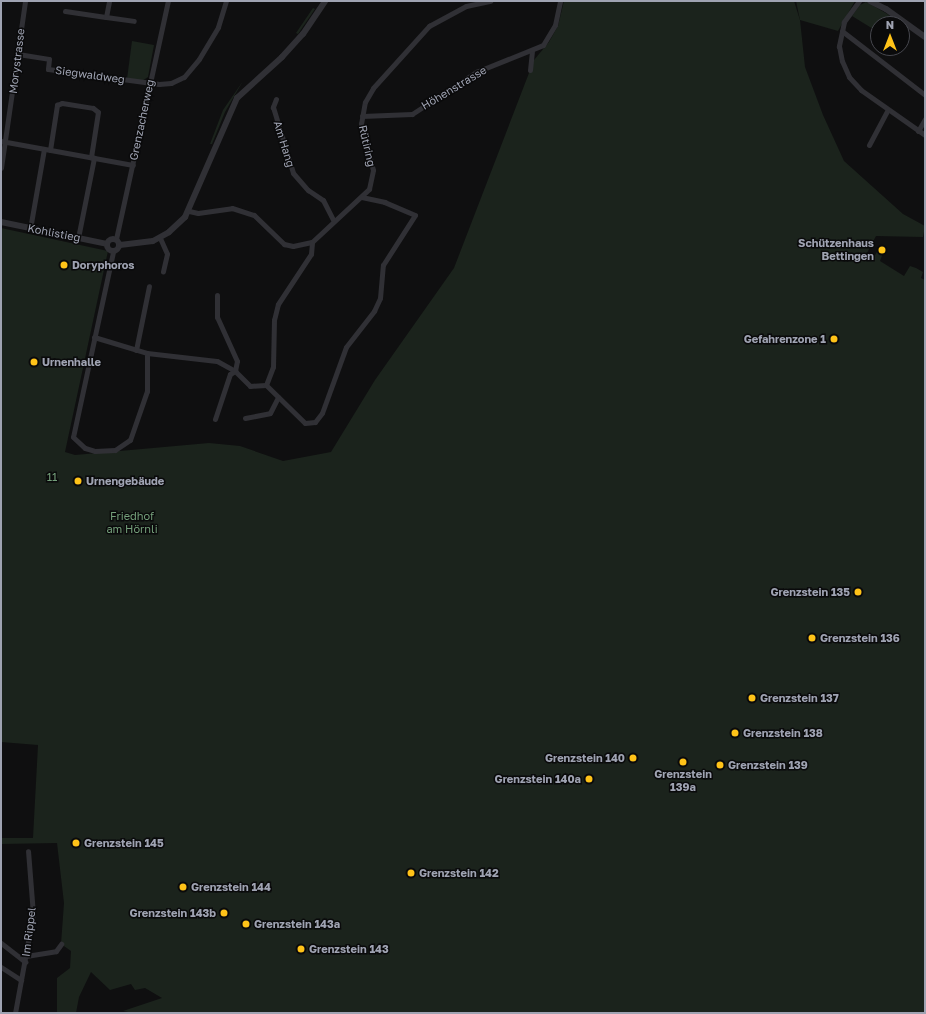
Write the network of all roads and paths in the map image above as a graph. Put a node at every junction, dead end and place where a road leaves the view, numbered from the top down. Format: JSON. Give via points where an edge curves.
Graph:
{"nodes":[{"id":1,"x":25,"y":1,"type":"edge"},
{"id":2,"x":109,"y":1,"type":"edge"},
{"id":3,"x":168,"y":1,"type":"edge"},
{"id":4,"x":226,"y":1,"type":"edge"},
{"id":5,"x":325,"y":1,"type":"edge"},
{"id":6,"x":490,"y":1,"type":"edge"},
{"id":7,"x":560,"y":1,"type":"edge"},
{"id":8,"x":858,"y":1,"type":"edge"},
{"id":9,"x":870,"y":1,"type":"edge"},
{"id":10,"x":65,"y":11,"type":"dead end"},
{"id":11,"x":106,"y":17,"type":"junction"},
{"id":12,"x":134,"y":21,"type":"dead end"},
{"id":13,"x":842,"y":31,"type":"junction"},
{"id":14,"x":925,"y":37,"type":"edge"},
{"id":15,"x":532,"y":51,"type":"junction"},
{"id":16,"x":18,"y":54,"type":"junction"},
{"id":17,"x":530,"y":70,"type":"dead end"},
{"id":18,"x":150,"y":82,"type":"junction"},
{"id":19,"x":925,"y":95,"type":"edge"},
{"id":20,"x":276,"y":99,"type":"dead end"},
{"id":21,"x":888,"y":110,"type":"junction"},
{"id":22,"x":362,"y":116,"type":"junction"},
{"id":23,"x":925,"y":119,"type":"edge"},
{"id":24,"x":918,"y":131,"type":"junction"},
{"id":25,"x":925,"y":135,"type":"edge"},
{"id":26,"x":4,"y":141,"type":"edge"},
{"id":27,"x":870,"y":143,"type":"dead end"},
{"id":28,"x":47,"y":150,"type":"junction"},
{"id":29,"x":93,"y":158,"type":"junction"},
{"id":30,"x":133,"y":165,"type":"junction"},
{"id":31,"x":1,"y":168,"type":"edge"},
{"id":32,"x":362,"y":197,"type":"junction"},
{"id":33,"x":189,"y":212,"type":"junction"},
{"id":34,"x":334,"y":220,"type":"junction"},
{"id":35,"x":1,"y":222,"type":"edge"},
{"id":36,"x":30,"y":229,"type":"junction"},
{"id":37,"x":78,"y":238,"type":"junction"},
{"id":38,"x":160,"y":238,"type":"junction"},
{"id":39,"x":116,"y":239,"type":"junction"},
{"id":40,"x":312,"y":242,"type":"junction"},
{"id":41,"x":107,"y":244,"type":"junction"},
{"id":42,"x":120,"y":245,"type":"junction"},
{"id":43,"x":113,"y":252,"type":"junction"},
{"id":44,"x":163,"y":272,"type":"dead end"},
{"id":45,"x":149,"y":286,"type":"dead end"},
{"id":46,"x":217,"y":295,"type":"dead end"},
{"id":47,"x":94,"y":337,"type":"junction"},
{"id":48,"x":136,"y":350,"type":"junction"},
{"id":49,"x":147,"y":353,"type":"junction"},
{"id":50,"x":234,"y":372,"type":"junction"},
{"id":51,"x":266,"y":385,"type":"junction"},
{"id":52,"x":278,"y":397,"type":"junction"},
{"id":53,"x":215,"y":418,"type":"dead end"},
{"id":54,"x":245,"y":418,"type":"dead end"},
{"id":55,"x":28,"y":851,"type":"dead end"},
{"id":56,"x":1,"y":943,"type":"edge"},
{"id":57,"x":61,"y":944,"type":"dead end"},
{"id":58,"x":26,"y":956,"type":"junction"},
{"id":59,"x":25,"y":962,"type":"junction"},
{"id":60,"x":1,"y":967,"type":"edge"},
{"id":61,"x":21,"y":980,"type":"junction"},
{"id":62,"x":15,"y":1013,"type":"edge"}],
"edges":[{"from":1,"to":16,"type":"street","name":"Morystrasse"},
{"from":2,"to":11,"type":"street"},
{"from":3,"to":18,"type":"street","name":"Grenzacherweg"},
{"from":4,"to":18,"type":"street","via":[[218,27],[191,70],[180,80],[171,83]]},
{"from":5,"to":33,"type":"street","via":[[303,34],[236,98]]},
{"from":6,"to":22,"type":"street","name":"Rütiring","via":[[466,6],[429,26],[371,92]]},
{"from":7,"to":15,"type":"street","name":"Höhenstrasse","via":[[550,35],[543,45]]},
{"from":8,"to":13,"type":"street"},
{"from":9,"to":14,"type":"street"},
{"from":10,"to":11,"type":"street"},
{"from":11,"to":12,"type":"street"},
{"from":13,"to":19,"type":"street"},
{"from":13,"to":21,"type":"street","via":[[839,46],[849,77],[861,90]]},
{"from":15,"to":17,"type":"street"},
{"from":15,"to":22,"type":"street","name":"Höhenstrasse","via":[[476,72],[412,114]]},
{"from":16,"to":18,"type":"street","name":"Siegwaldweg","via":[[50,59],[48,69]]},
{"from":16,"to":26,"type":"street","name":"Morystrasse"},
{"from":18,"to":30,"type":"street","name":"Grenzacherweg"},
{"from":20,"to":34,"type":"street","name":"Am Hang","via":[[274,107],[293,173],[308,190],[323,200]]},
{"from":21,"to":24,"type":"street"},
{"from":21,"to":27,"type":"street"},
{"from":22,"to":32,"type":"street","name":"Rütiring","via":[[363,137],[373,170],[369,189]]},
{"from":23,"to":24,"type":"street"},
{"from":24,"to":25,"type":"street"},
{"from":26,"to":28,"type":"street"},
{"from":26,"to":31,"type":"street","name":"Morystrasse"},
{"from":28,"to":29,"type":"street"},
{"from":28,"to":29,"type":"street","via":[[56,105],[62,103],[93,108],[98,112]]},
{"from":28,"to":36,"type":"street"},
{"from":29,"to":30,"type":"street"},
{"from":29,"to":37,"type":"street"},
{"from":30,"to":39,"type":"street","name":"Grenzacherweg"},
{"from":32,"to":34,"type":"street","name":"Rütiring"},
{"from":32,"to":52,"type":"street","via":[[385,202],[415,215],[383,265],[380,298],[374,311],[346,347],[320,418],[305,424]]},
{"from":33,"to":38,"type":"street"},
{"from":33,"to":40,"type":"street","via":[[232,208],[254,215],[284,244]]},
{"from":34,"to":40,"type":"street","name":"Rütiring"},
{"from":35,"to":36,"type":"street","name":"Kohlistieg"},
{"from":36,"to":37,"type":"street","name":"Kohlistieg"},
{"from":37,"to":41,"type":"street","name":"Kohlistieg"},
{"from":38,"to":42,"type":"street","via":[[138,245]]},
{"from":38,"to":44,"type":"street","via":[[167,254]]},
{"from":39,"to":41,"type":"street","via":[[110,239]]},
{"from":39,"to":42,"type":"street"},
{"from":40,"to":51,"type":"street","via":[[311,254],[278,304],[274,320],[273,367]]},
{"from":41,"to":43,"type":"street"},
{"from":42,"to":43,"type":"street"},
{"from":43,"to":47,"type":"street"},
{"from":45,"to":48,"type":"street"},
{"from":46,"to":50,"type":"street","via":[[217,317],[237,357]]},
{"from":47,"to":48,"type":"street"},
{"from":47,"to":49,"type":"street","via":[[73,437],[85,448],[95,451],[115,450],[124,446],[140,416],[147,391]]},
{"from":48,"to":49,"type":"street"},
{"from":49,"to":50,"type":"street","via":[[211,360]]},
{"from":50,"to":51,"type":"street","via":[[250,386]]},
{"from":50,"to":53,"type":"street","via":[[230,374]]},
{"from":51,"to":52,"type":"street"},
{"from":52,"to":54,"type":"street","via":[[270,413]]},
{"from":55,"to":58,"type":"street","name":"Im Rippel","via":[[33,914]]},
{"from":56,"to":59,"type":"street"},
{"from":57,"to":58,"type":"street","via":[[56,951]]},
{"from":58,"to":59,"type":"street","name":"Im Rippel"},
{"from":59,"to":61,"type":"street","name":"Im Rippel"},
{"from":60,"to":61,"type":"street"},
{"from":61,"to":62,"type":"street","name":"Im Rippel"}]}
